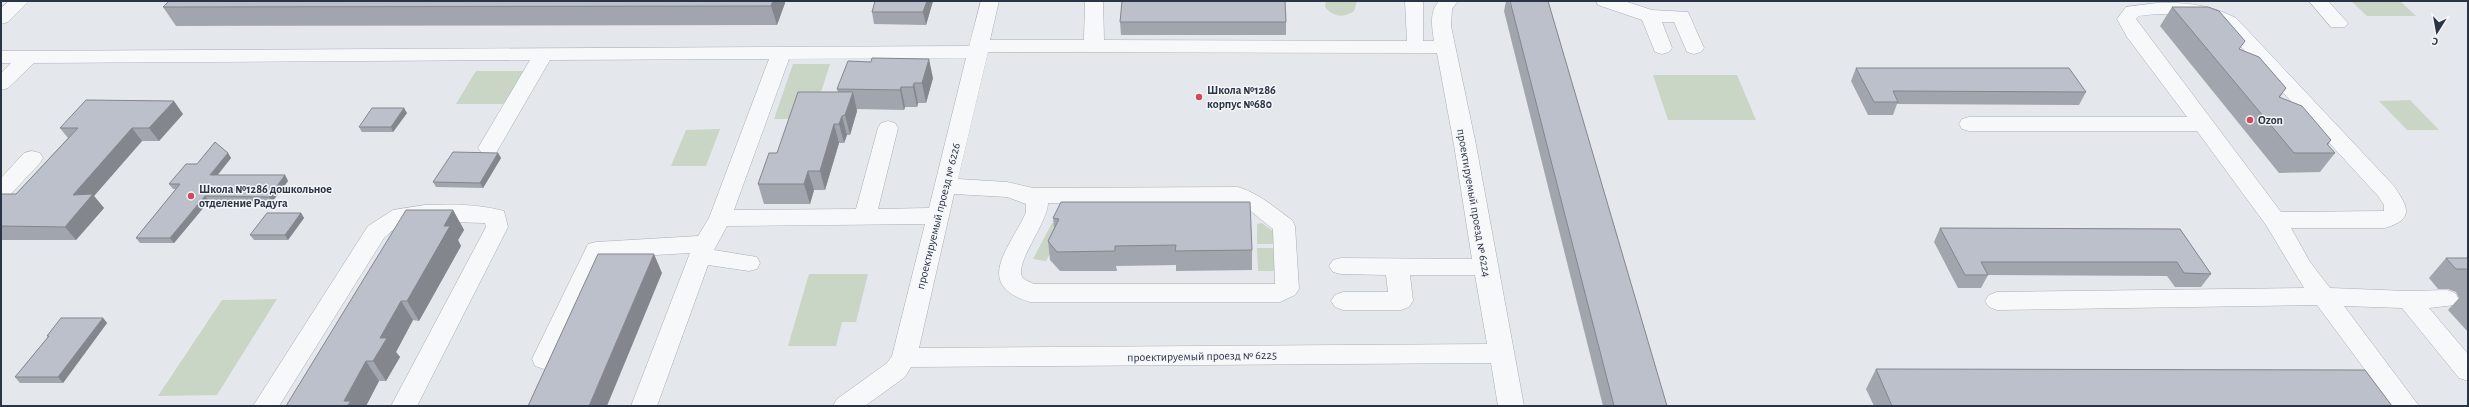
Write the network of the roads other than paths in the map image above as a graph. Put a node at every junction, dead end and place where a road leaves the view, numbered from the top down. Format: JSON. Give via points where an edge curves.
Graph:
{"nodes":[{"id":1,"x":20,"y":1,"type":"edge"},
{"id":2,"x":990,"y":1,"type":"edge"},
{"id":3,"x":1094,"y":1,"type":"edge"},
{"id":4,"x":1414,"y":1,"type":"edge"},
{"id":5,"x":1449,"y":1,"type":"edge"},
{"id":6,"x":1605,"y":1,"type":"edge"},
{"id":7,"x":2318,"y":1,"type":"edge"},
{"id":8,"x":2150,"y":5,"type":"edge"},
{"id":9,"x":1650,"y":16,"type":"junction"},
{"id":10,"x":1,"y":18,"type":"edge"},
{"id":11,"x":2338,"y":23,"type":"dead end"},
{"id":12,"x":1415,"y":39,"type":"dead end"},
{"id":13,"x":1094,"y":46,"type":"junction"},
{"id":14,"x":1445,"y":47,"type":"junction"},
{"id":15,"x":1662,"y":48,"type":"dead end"},
{"id":16,"x":1694,"y":48,"type":"dead end"},
{"id":17,"x":978,"y":49,"type":"junction"},
{"id":18,"x":781,"y":53,"type":"junction"},
{"id":19,"x":544,"y":54,"type":"junction"},
{"id":20,"x":1,"y":57,"type":"edge"},
{"id":21,"x":29,"y":57,"type":"junction"},
{"id":22,"x":1,"y":84,"type":"edge"},
{"id":23,"x":1969,"y":124,"type":"dead end"},
{"id":24,"x":2203,"y":124,"type":"junction"},
{"id":25,"x":888,"y":128,"type":"dead end"},
{"id":26,"x":489,"y":148,"type":"dead end"},
{"id":27,"x":32,"y":158,"type":"dead end"},
{"id":28,"x":945,"y":187,"type":"junction"},
{"id":29,"x":1,"y":191,"type":"edge"},
{"id":30,"x":1031,"y":196,"type":"junction"},
{"id":31,"x":865,"y":216,"type":"junction"},
{"id":32,"x":937,"y":216,"type":"junction"},
{"id":33,"x":720,"y":218,"type":"junction"},
{"id":34,"x":2275,"y":220,"type":"junction"},
{"id":35,"x":702,"y":250,"type":"junction"},
{"id":36,"x":749,"y":263,"type":"dead end"},
{"id":37,"x":1341,"y":266,"type":"dead end"},
{"id":38,"x":1397,"y":266,"type":"junction"},
{"id":39,"x":1485,"y":266,"type":"junction"},
{"id":40,"x":2324,"y":296,"type":"junction"},
{"id":41,"x":2447,"y":299,"type":"dead end"},
{"id":42,"x":2408,"y":300,"type":"junction"},
{"id":43,"x":1343,"y":301,"type":"dead end"},
{"id":44,"x":1997,"y":301,"type":"dead end"},
{"id":45,"x":1501,"y":354,"type":"junction"},
{"id":46,"x":904,"y":358,"type":"junction"},
{"id":47,"x":544,"y":359,"type":"dead end"},
{"id":48,"x":2468,"y":371,"type":"edge"},
{"id":49,"x":266,"y":406,"type":"edge"},
{"id":50,"x":404,"y":406,"type":"edge"},
{"id":51,"x":644,"y":406,"type":"edge"},
{"id":52,"x":846,"y":406,"type":"edge"},
{"id":53,"x":1511,"y":406,"type":"edge"},
{"id":54,"x":2406,"y":406,"type":"edge"}],
"edges":[{"from":1,"to":10,"type":"street"},
{"from":2,"to":17,"type":"street","name":"проектируемый проезд № 6226"},
{"from":3,"to":13,"type":"street"},
{"from":4,"to":12,"type":"street"},
{"from":5,"to":14,"type":"street","name":"проектируемый проезд № 6224","via":[[1443,8],[1441,26]]},
{"from":6,"to":9,"type":"street"},
{"from":7,"to":11,"type":"street"},
{"from":8,"to":24,"type":"street","via":[[2133,11],[2126,20]]},
{"from":8,"to":34,"type":"street","via":[[2200,10],[2217,14],[2229,22],[2386,191],[2395,205],[2395,215],[2385,220]]},
{"from":9,"to":15,"type":"street"},
{"from":9,"to":16,"type":"street","via":[[1681,16]]},
{"from":13,"to":14,"type":"street"},
{"from":13,"to":17,"type":"street"},
{"from":14,"to":39,"type":"street","name":"проектируемый проезд № 6224","via":[[1465,145]]},
{"from":17,"to":18,"type":"street"},
{"from":17,"to":28,"type":"street","name":"проектируемый проезд № 6226"},
{"from":18,"to":19,"type":"street"},
{"from":18,"to":33,"type":"street"},
{"from":19,"to":21,"type":"street"},
{"from":19,"to":26,"type":"street"},
{"from":20,"to":21,"type":"street"},
{"from":21,"to":22,"type":"street"},
{"from":23,"to":24,"type":"street"},
{"from":24,"to":34,"type":"street"},
{"from":25,"to":31,"type":"street"},
{"from":27,"to":29,"type":"street"},
{"from":28,"to":30,"type":"street","via":[[991,187]]},
{"from":28,"to":32,"type":"street","name":"проектируемый проезд № 6226"},
{"from":30,"to":30,"type":"street","via":[[1246,197],[1284,226],[1287,289],[1280,293],[1030,293],[1012,281],[1009,270],[1011,261],[1037,212],[1037,201]]},
{"from":31,"to":32,"type":"street"},
{"from":31,"to":33,"type":"street"},
{"from":32,"to":46,"type":"street","name":"проектируемый проезд № 6226"},
{"from":33,"to":35,"type":"street"},
{"from":34,"to":40,"type":"street","via":[[2302,268]]},
{"from":35,"to":36,"type":"street"},
{"from":35,"to":47,"type":"street","via":[[596,250]]},
{"from":35,"to":51,"type":"street"},
{"from":37,"to":38,"type":"street"},
{"from":38,"to":39,"type":"street"},
{"from":38,"to":43,"type":"street","via":[[1401,302]]},
{"from":39,"to":45,"type":"street","name":"проектируемый проезд № 6224"},
{"from":40,"to":42,"type":"street"},
{"from":40,"to":44,"type":"street"},
{"from":40,"to":54,"type":"street"},
{"from":41,"to":42,"type":"street"},
{"from":42,"to":48,"type":"street"},
{"from":45,"to":46,"type":"street","name":"проектируемый проезд № 6225"},
{"from":45,"to":53,"type":"street","name":"проектируемый проезд № 6224"},
{"from":46,"to":52,"type":"street","name":"проектируемый проезд № 6226","via":[[896,370]]},
{"from":49,"to":50,"type":"street","via":[[376,232],[388,222],[404,214],[483,213],[496,217],[497,227]]}]}
